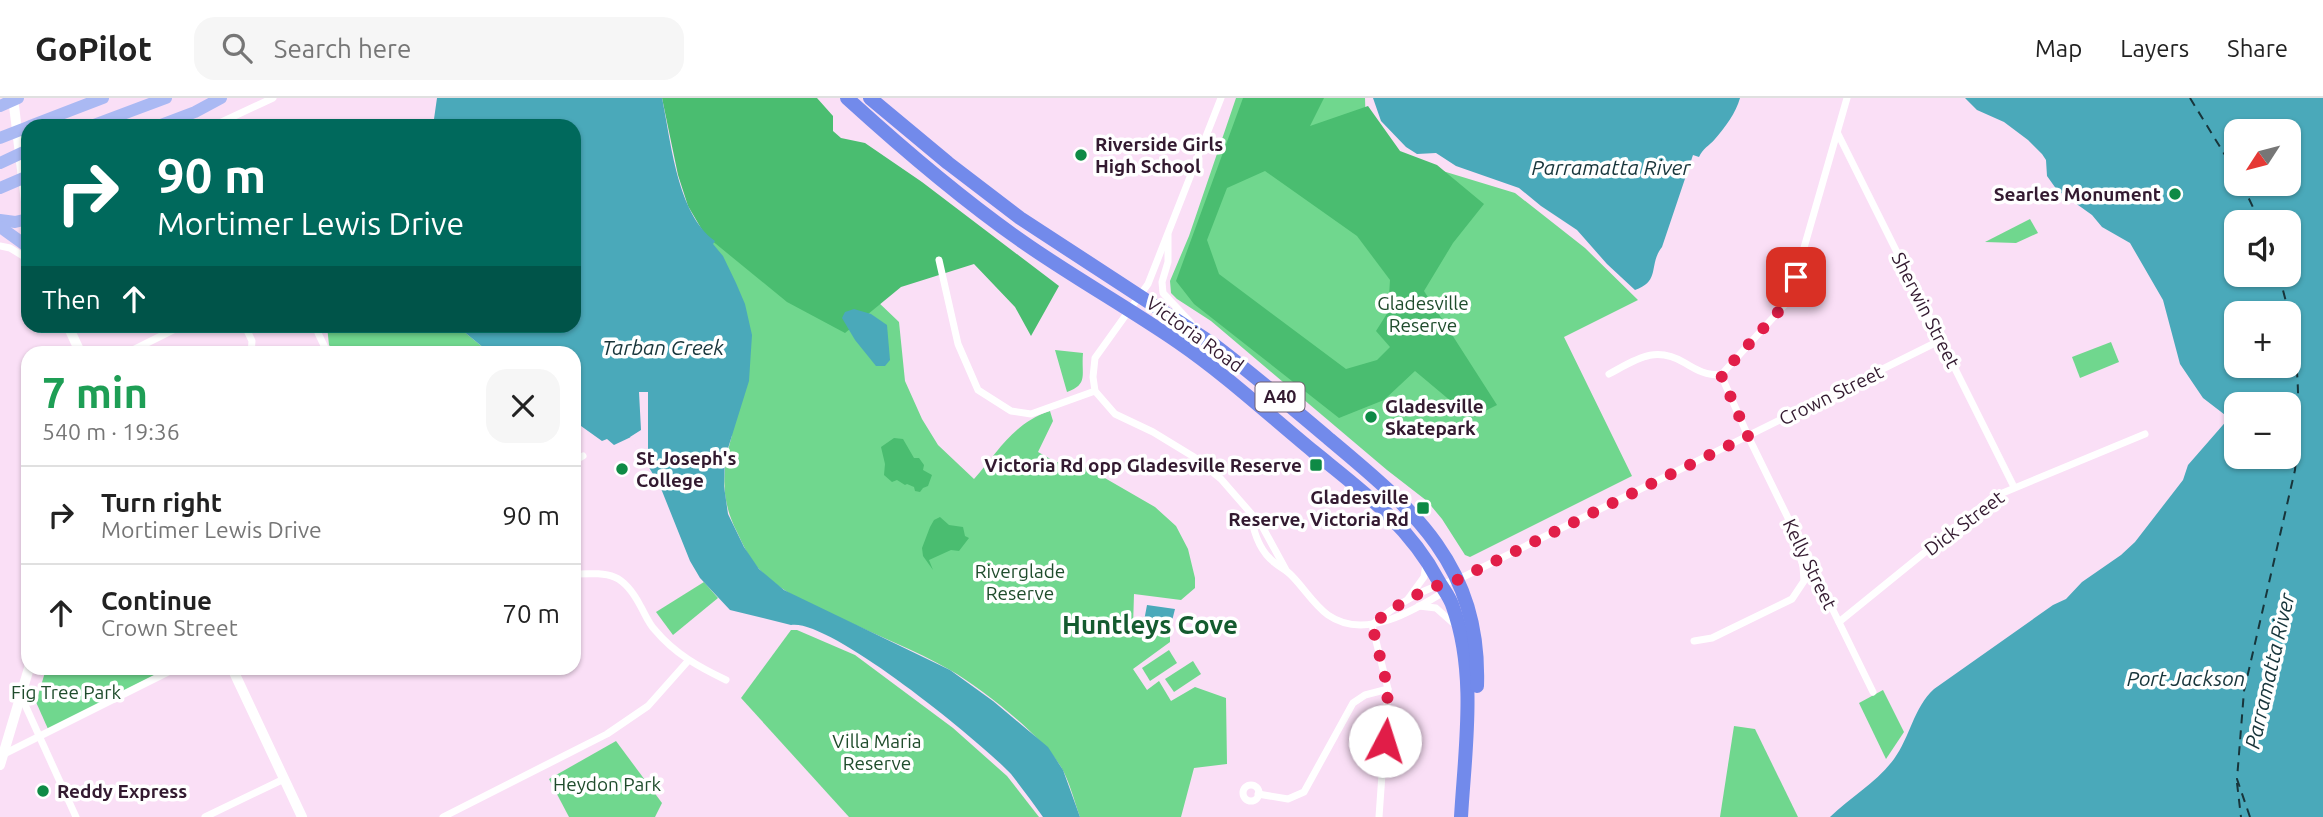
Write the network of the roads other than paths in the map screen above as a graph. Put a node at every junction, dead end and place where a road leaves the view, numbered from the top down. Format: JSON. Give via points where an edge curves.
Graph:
{"nodes":[{"id":1,"x":103,"y":98,"type":"edge"},
{"id":2,"x":166,"y":98,"type":"edge"},
{"id":3,"x":221,"y":98,"type":"edge"},
{"id":4,"x":273,"y":98,"type":"edge"},
{"id":5,"x":847,"y":98,"type":"edge"},
{"id":6,"x":870,"y":98,"type":"edge"},
{"id":7,"x":1221,"y":98,"type":"edge"},
{"id":8,"x":1847,"y":98,"type":"edge"},
{"id":9,"x":15,"y":102,"type":"edge"},
{"id":10,"x":0,"y":106,"type":"edge"},
{"id":11,"x":48,"y":119,"type":"edge"},
{"id":12,"x":110,"y":119,"type":"edge"},
{"id":13,"x":176,"y":119,"type":"edge"},
{"id":14,"x":228,"y":119,"type":"edge"},
{"id":15,"x":21,"y":129,"type":"edge"},
{"id":16,"x":1838,"y":134,"type":"junction"},
{"id":17,"x":0,"y":138,"type":"edge"},
{"id":18,"x":21,"y":151,"type":"edge"},
{"id":19,"x":21,"y":153,"type":"edge"},
{"id":20,"x":0,"y":163,"type":"edge"},
{"id":21,"x":21,"y":177,"type":"edge"},
{"id":22,"x":0,"y":188,"type":"edge"},
{"id":23,"x":0,"y":220,"type":"edge"},
{"id":24,"x":21,"y":220,"type":"edge"},
{"id":25,"x":0,"y":227,"type":"edge"},
{"id":26,"x":1168,"y":231,"type":"junction"},
{"id":27,"x":21,"y":242,"type":"edge"},
{"id":28,"x":0,"y":246,"type":"edge"},
{"id":29,"x":21,"y":255,"type":"edge"},
{"id":30,"x":939,"y":260,"type":"dead end"},
{"id":31,"x":1140,"y":297,"type":"junction"},
{"id":32,"x":1129,"y":311,"type":"junction"},
{"id":33,"x":160,"y":333,"type":"edge"},
{"id":34,"x":168,"y":333,"type":"edge"},
{"id":35,"x":162,"y":336,"type":"junction"},
{"id":36,"x":1941,"y":340,"type":"junction"},
{"id":37,"x":1213,"y":344,"type":"junction"},
{"id":38,"x":141,"y":346,"type":"edge"},
{"id":39,"x":1609,"y":374,"type":"dead end"},
{"id":40,"x":1721,"y":375,"type":"junction"},
{"id":41,"x":1095,"y":391,"type":"junction"},
{"id":42,"x":2145,"y":433,"type":"dead end"},
{"id":43,"x":1748,"y":436,"type":"junction"},
{"id":44,"x":2014,"y":486,"type":"junction"},
{"id":45,"x":1790,"y":521,"type":"junction"},
{"id":46,"x":1412,"y":539,"type":"junction"},
{"id":47,"x":581,"y":574,"type":"edge"},
{"id":48,"x":1457,"y":580,"type":"junction"},
{"id":49,"x":1443,"y":587,"type":"junction"},
{"id":50,"x":1406,"y":602,"type":"junction"},
{"id":51,"x":1418,"y":606,"type":"junction"},
{"id":52,"x":1839,"y":622,"type":"junction"},
{"id":53,"x":1372,"y":625,"type":"junction"},
{"id":54,"x":1463,"y":639,"type":"junction"},
{"id":55,"x":1694,"y":641,"type":"dead end"},
{"id":56,"x":688,"y":661,"type":"junction"},
{"id":57,"x":27,"y":675,"type":"edge"},
{"id":58,"x":162,"y":675,"type":"edge"},
{"id":59,"x":235,"y":675,"type":"edge"},
{"id":60,"x":726,"y":680,"type":"dead end"},
{"id":61,"x":1388,"y":689,"type":"junction"},
{"id":62,"x":1873,"y":692,"type":"dead end"},
{"id":63,"x":20,"y":695,"type":"junction"},
{"id":64,"x":40,"y":737,"type":"junction"},
{"id":65,"x":2,"y":760,"type":"edge"},
{"id":66,"x":284,"y":779,"type":"junction"},
{"id":67,"x":1258,"y":794,"type":"dead end"},
{"id":68,"x":76,"y":817,"type":"edge"},
{"id":69,"x":205,"y":817,"type":"edge"},
{"id":70,"x":302,"y":817,"type":"edge"},
{"id":71,"x":443,"y":817,"type":"edge"},
{"id":72,"x":1378,"y":817,"type":"edge"},
{"id":73,"x":1461,"y":817,"type":"edge"},
{"id":74,"x":1470,"y":817,"type":"edge"}],
"edges":[{"from":1,"to":11,"type":"main road"},
{"from":2,"to":12,"type":"main road"},
{"from":3,"to":13,"type":"main road"},
{"from":4,"to":14,"type":"street"},
{"from":5,"to":32,"type":"highway","name":"Victoria Road","number":"A40","via":[[968,202]]},
{"from":6,"to":31,"type":"highway","name":"Victoria Road","number":"A40","via":[[1011,212]]},
{"from":7,"to":26,"type":"street"},
{"from":8,"to":16,"type":"street"},
{"from":9,"to":10,"type":"main road"},
{"from":9,"to":18,"type":"main road"},
{"from":15,"to":17,"type":"main road"},
{"from":16,"to":36,"type":"street","name":"Sherwin Street"},
{"from":16,"to":40,"type":"street","via":[[1789,300]]},
{"from":19,"to":20,"type":"main road"},
{"from":21,"to":22,"type":"main road"},
{"from":23,"to":24,"type":"main road"},
{"from":25,"to":27,"type":"main road"},
{"from":26,"to":31,"type":"street"},
{"from":26,"to":37,"type":"street","via":[[1163,293]]},
{"from":28,"to":29,"type":"street"},
{"from":30,"to":41,"type":"street","via":[[958,344],[978,390],[1011,411],[1031,414]]},
{"from":31,"to":32,"type":"street"},
{"from":31,"to":37,"type":"highway","name":"Victoria Road","number":"A40"},
{"from":32,"to":41,"type":"street","via":[[1095,358]]},
{"from":32,"to":46,"type":"highway","name":"Victoria Road","number":"A40","via":[[1211,366],[1392,516]]},
{"from":33,"to":35,"type":"street"},
{"from":34,"to":35,"type":"street"},
{"from":35,"to":38,"type":"street"},
{"from":36,"to":43,"type":"street","name":"Crown Street"},
{"from":36,"to":44,"type":"street","name":"Sherwin Street"},
{"from":37,"to":48,"type":"highway","name":"Victoria Road","number":"A40","via":[[1410,510],[1433,537]]},
{"from":39,"to":40,"type":"street","via":[[1649,355],[1663,354],[1701,373]]},
{"from":40,"to":43,"type":"street","name":"Kelly Street"},
{"from":41,"to":53,"type":"street","via":[[1115,414],[1177,447],[1218,476],[1262,526],[1286,570],[1329,616]]},
{"from":42,"to":44,"type":"street","name":"Dick Street"},
{"from":43,"to":45,"type":"street","name":"Kelly Street"},
{"from":43,"to":48,"type":"street","name":"Crown Street"},
{"from":44,"to":52,"type":"street","name":"Dick Street","via":[[1993,497]]},
{"from":45,"to":52,"type":"street","name":"Kelly Street"},
{"from":45,"to":55,"type":"street","via":[[1802,566],[1800,590],[1792,599],[1712,638]]},
{"from":46,"to":49,"type":"highway","name":"Victoria Road","number":"A40"},
{"from":46,"to":50,"type":"street","via":[[1426,571]]},
{"from":47,"to":56,"type":"street","via":[[606,573],[621,581],[633,592],[653,629]]},
{"from":48,"to":49,"type":"street","name":"Crown Street"},
{"from":48,"to":74,"type":"highway","name":"Victoria Road","number":"A40","via":[[1472,623],[1477,662]]},
{"from":49,"to":50,"type":"street"},
{"from":49,"to":51,"type":"street"},
{"from":49,"to":54,"type":"highway","name":"Victoria Road","number":"A40"},
{"from":50,"to":53,"type":"street"},
{"from":51,"to":53,"type":"street"},
{"from":51,"to":54,"type":"street","via":[[1442,611]]},
{"from":52,"to":62,"type":"street","name":"Kelly Street"},
{"from":53,"to":61,"type":"street"},
{"from":54,"to":73,"type":"highway","name":"Victoria Road","number":"A40","via":[[1468,678]]},
{"from":56,"to":60,"type":"street"},
{"from":56,"to":71,"type":"street","via":[[648,706],[607,734]]},
{"from":57,"to":63,"type":"main road"},
{"from":58,"to":64,"type":"street"},
{"from":59,"to":66,"type":"main road"},
{"from":61,"to":67,"type":"street","via":[[1353,703],[1304,792],[1288,799]]},
{"from":61,"to":72,"type":"street"},
{"from":63,"to":64,"type":"street"},
{"from":63,"to":65,"type":"main road"},
{"from":64,"to":65,"type":"street"},
{"from":64,"to":68,"type":"street"},
{"from":66,"to":69,"type":"street"},
{"from":66,"to":70,"type":"main road"}]}
